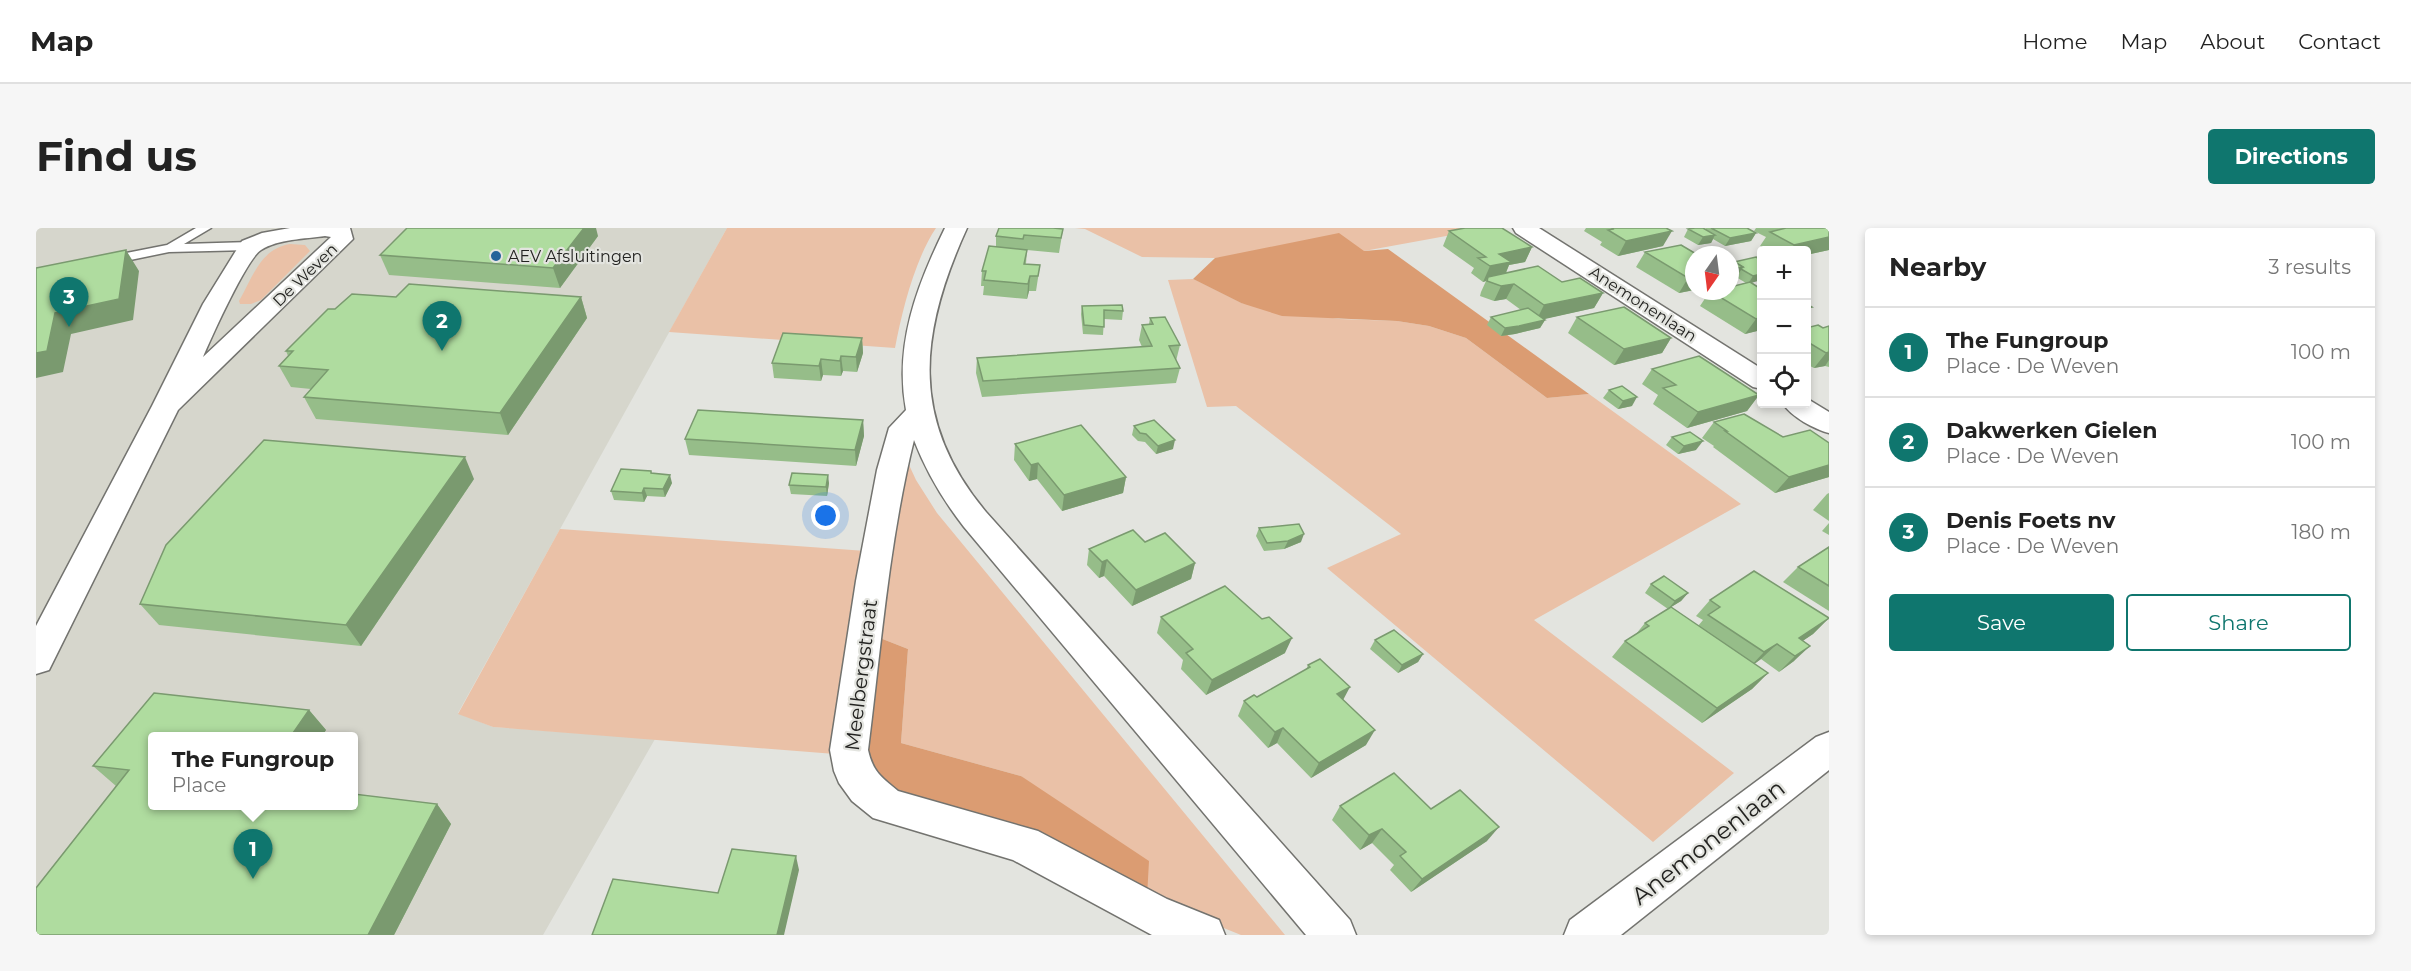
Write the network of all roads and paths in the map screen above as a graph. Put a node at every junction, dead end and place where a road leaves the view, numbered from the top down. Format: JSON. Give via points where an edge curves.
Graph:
{"nodes":[{"id":1,"x":205,"y":228,"type":"edge"},
{"id":2,"x":956,"y":228,"type":"edge"},
{"id":3,"x":1524,"y":228,"type":"edge"},
{"id":4,"x":250,"y":246,"type":"junction"},
{"id":5,"x":169,"y":248,"type":"junction"},
{"id":6,"x":91,"y":264,"type":"edge"},
{"id":7,"x":1757,"y":378,"type":"edge"},
{"id":8,"x":166,"y":406,"type":"junction"},
{"id":9,"x":1804,"y":408,"type":"edge"},
{"id":10,"x":920,"y":414,"type":"junction"},
{"id":11,"x":1826,"y":420,"type":"edge"},
{"id":12,"x":36,"y":660,"type":"edge"},
{"id":13,"x":1829,"y":748,"type":"edge"},
{"id":14,"x":1203,"y":935,"type":"edge"},
{"id":15,"x":1334,"y":935,"type":"edge"},
{"id":16,"x":1586,"y":935,"type":"edge"}],
"edges":[{"from":1,"to":5,"type":"lane"},
{"from":2,"to":10,"type":"street","via":[[931,288],[916,342],[914,382]]},
{"from":3,"to":7,"type":"street","name":"Anemonenlaan"},
{"from":4,"to":5,"type":"lane"},
{"from":4,"to":8,"type":"street","name":"De Weven","via":[[215,304]]},
{"from":4,"to":8,"type":"street","name":"De Weven","via":[[304,231],[342,232],[342,239],[331,252]]},
{"from":5,"to":6,"type":"lane"},
{"from":8,"to":12,"type":"street","name":"De Weven"},
{"from":9,"to":11,"type":"street"},
{"from":10,"to":14,"type":"street","name":"Meelbergstraat","via":[[903,428],[892,470],[872,580],[849,750],[853,771],[866,789],[887,805],[1023,844],[1152,914]]},
{"from":10,"to":15,"type":"street","via":[[931,449],[957,496]]},
{"from":13,"to":16,"type":"street","name":"Anemonenlaan"}]}
